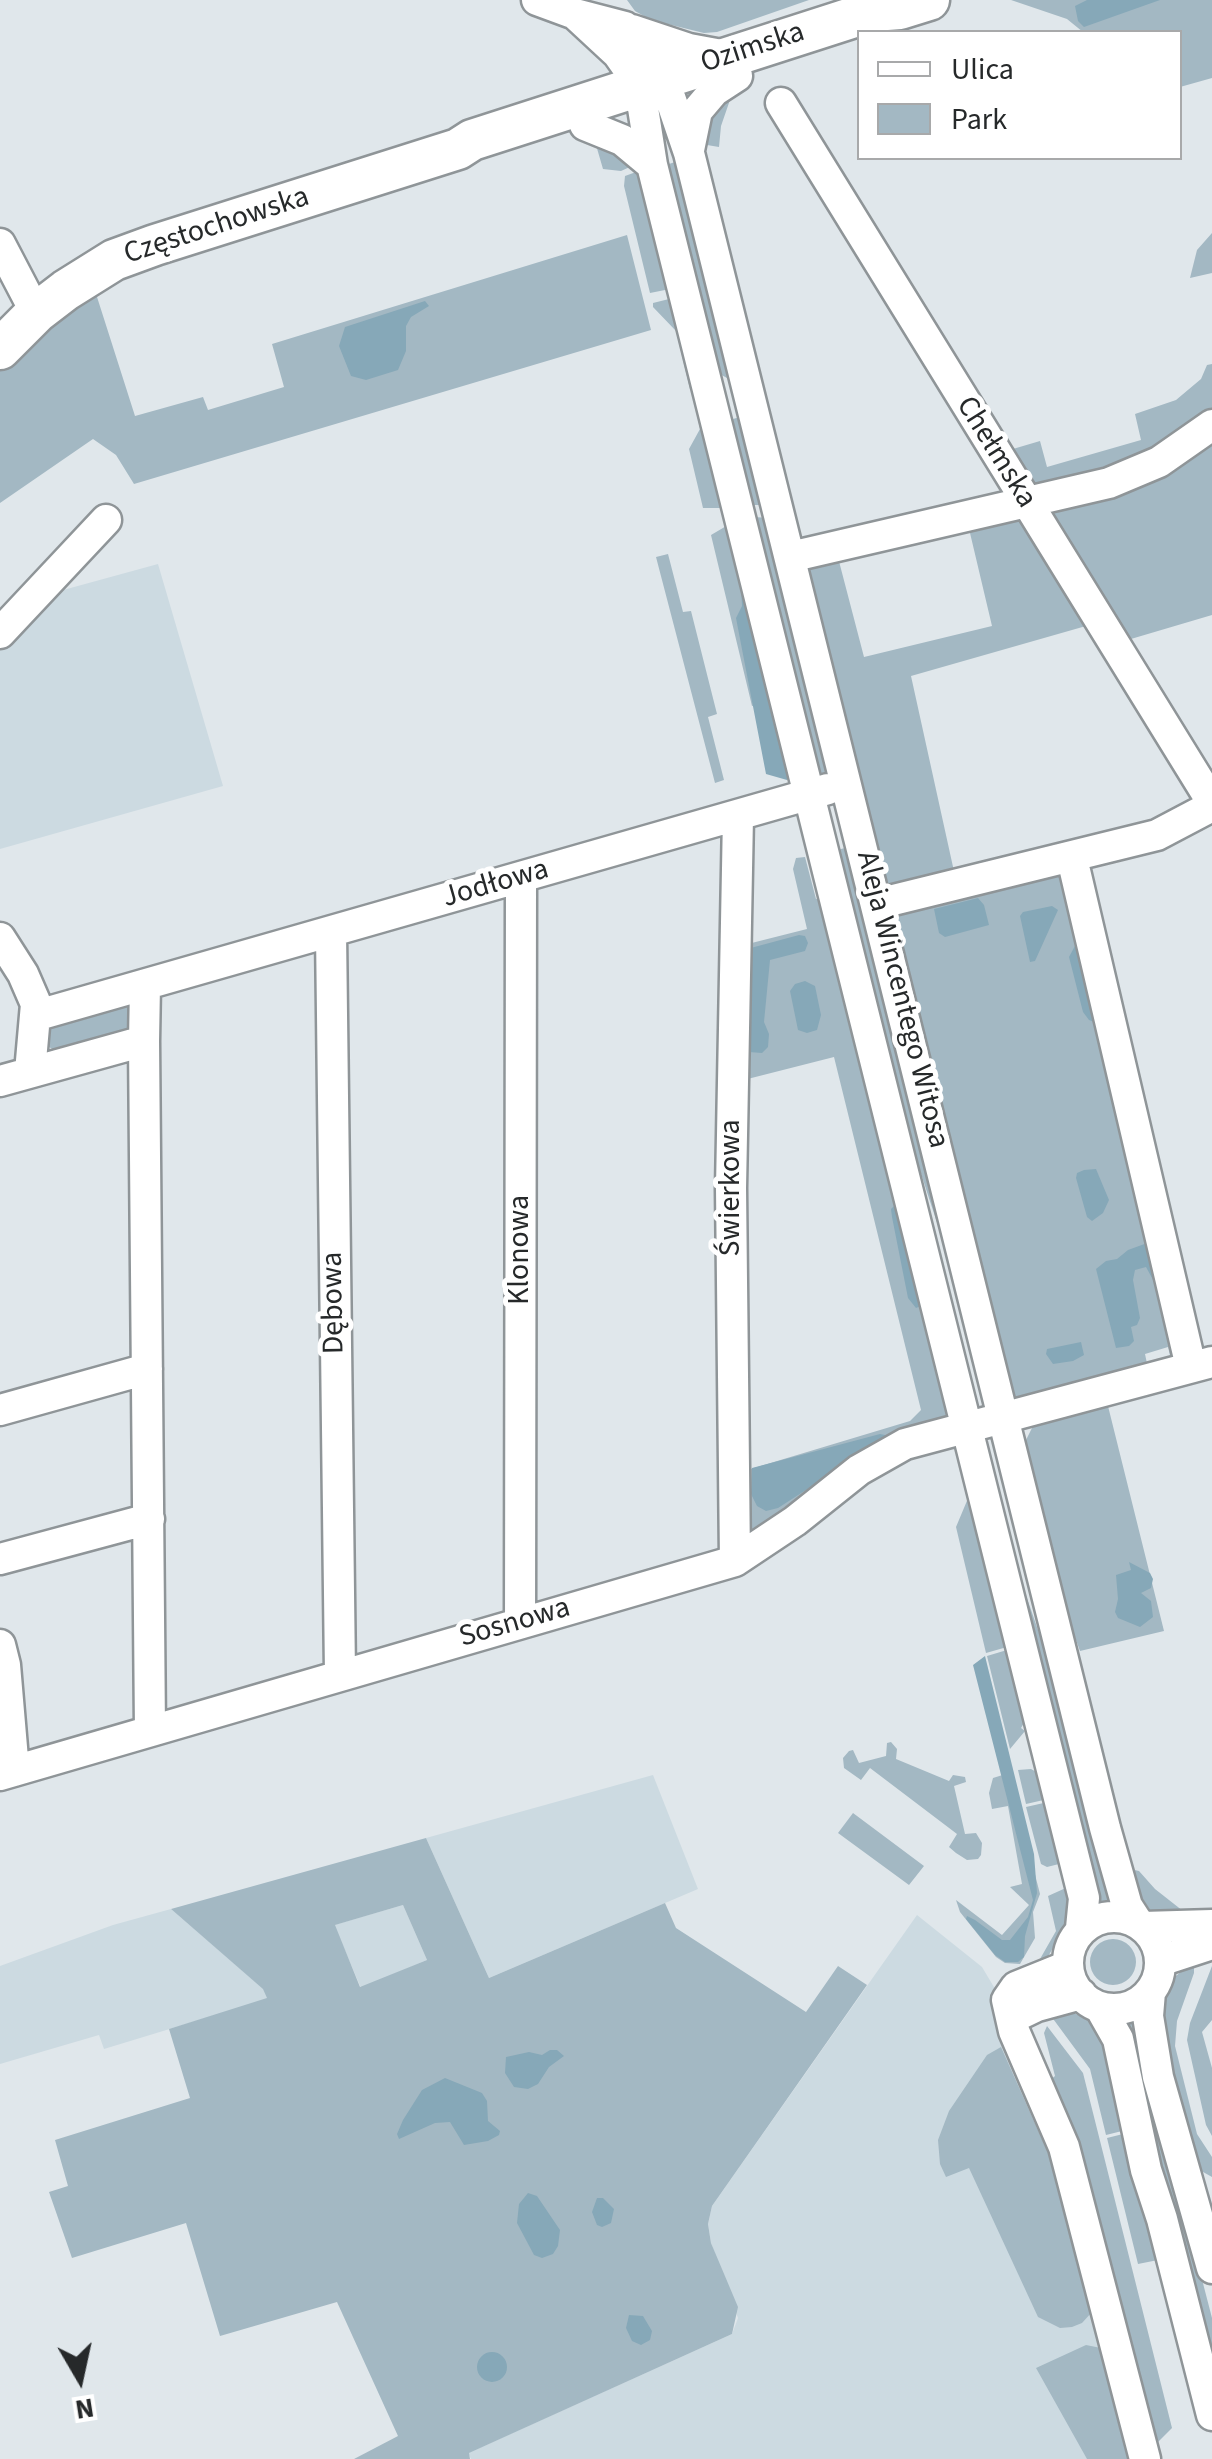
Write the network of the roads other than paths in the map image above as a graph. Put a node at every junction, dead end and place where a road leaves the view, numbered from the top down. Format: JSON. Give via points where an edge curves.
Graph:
{"nodes":[{"id":1,"x":915,"y":4,"type":"edge"},
{"id":2,"x":561,"y":6,"type":"edge"},
{"id":3,"x":871,"y":30,"type":"edge"},
{"id":4,"x":616,"y":36,"type":"junction"},
{"id":5,"x":857,"y":36,"type":"edge"},
{"id":6,"x":734,"y":66,"type":"junction"},
{"id":7,"x":653,"y":94,"type":"junction"},
{"id":8,"x":781,"y":103,"type":"dead end"},
{"id":9,"x":582,"y":116,"type":"junction"},
{"id":10,"x":688,"y":152,"type":"junction"},
{"id":11,"x":652,"y":165,"type":"junction"},
{"id":12,"x":0,"y":244,"type":"edge"},
{"id":13,"x":36,"y":314,"type":"junction"},
{"id":14,"x":0,"y":349,"type":"edge"},
{"id":15,"x":750,"y":390,"type":"junction"},
{"id":16,"x":713,"y":401,"type":"junction"},
{"id":17,"x":1212,"y":425,"type":"edge"},
{"id":18,"x":1026,"y":502,"type":"junction"},
{"id":19,"x":106,"y":520,"type":"dead end"},
{"id":20,"x":790,"y":557,"type":"junction"},
{"id":21,"x":0,"y":633,"type":"edge"},
{"id":22,"x":846,"y":783,"type":"junction"},
{"id":23,"x":810,"y":794,"type":"junction"},
{"id":24,"x":1212,"y":804,"type":"edge"},
{"id":25,"x":738,"y":816,"type":"junction"},
{"id":26,"x":1072,"y":858,"type":"junction"},
{"id":27,"x":520,"y":878,"type":"junction"},
{"id":28,"x":877,"y":904,"type":"junction"},
{"id":29,"x":331,"y":932,"type":"junction"},
{"id":30,"x":0,"y":938,"type":"edge"},
{"id":31,"x":145,"y":986,"type":"junction"},
{"id":32,"x":38,"y":1016,"type":"junction"},
{"id":33,"x":144,"y":1041,"type":"junction"},
{"id":34,"x":30,"y":1072,"type":"junction"},
{"id":35,"x":0,"y":1081,"type":"edge"},
{"id":36,"x":1201,"y":1365,"type":"edge"},
{"id":37,"x":148,"y":1369,"type":"junction"},
{"id":38,"x":0,"y":1410,"type":"edge"},
{"id":39,"x":1003,"y":1417,"type":"junction"},
{"id":40,"x":967,"y":1426,"type":"junction"},
{"id":41,"x":149,"y":1519,"type":"junction"},
{"id":42,"x":0,"y":1559,"type":"edge"},
{"id":43,"x":734,"y":1561,"type":"junction"},
{"id":44,"x":520,"y":1623,"type":"junction"},
{"id":45,"x":0,"y":1645,"type":"edge"},
{"id":46,"x":340,"y":1674,"type":"junction"},
{"id":47,"x":150,"y":1731,"type":"junction"},
{"id":48,"x":7,"y":1773,"type":"edge"},
{"id":49,"x":1140,"y":1925,"type":"junction"},
{"id":50,"x":1212,"y":1925,"type":"edge"},
{"id":51,"x":1081,"y":1928,"type":"junction"},
{"id":52,"x":1212,"y":1944,"type":"edge"},
{"id":53,"x":1160,"y":1961,"type":"junction"},
{"id":54,"x":1068,"y":1966,"type":"junction"},
{"id":55,"x":1150,"y":1992,"type":"junction"},
{"id":56,"x":1091,"y":2002,"type":"junction"},
{"id":57,"x":1012,"y":2018,"type":"junction"},
{"id":58,"x":1203,"y":2196,"type":"edge"},
{"id":59,"x":1212,"y":2268,"type":"edge"},
{"id":60,"x":1212,"y":2415,"type":"edge"},
{"id":61,"x":1145,"y":2459,"type":"edge"}],
"edges":[{"from":1,"to":3,"type":"main road"},
{"from":1,"to":6,"type":"main road","name":"Ozimska","via":[[873,11]]},
{"from":2,"to":4,"type":"street"},
{"from":4,"to":6,"type":"street","via":[[675,45]]},
{"from":4,"to":7,"type":"street","via":[[643,41],[651,52]]},
{"from":4,"to":9,"type":"street"},
{"from":5,"to":6,"type":"main road","via":[[807,56]]},
{"from":6,"to":7,"type":"main road","name":"Ozimska"},
{"from":6,"to":10,"type":"street","via":[[697,110]]},
{"from":7,"to":9,"type":"main road","name":"Częstochowska"},
{"from":7,"to":10,"type":"street","name":"Aleja Wincentego Witosa"},
{"from":7,"to":11,"type":"street","name":"Aleja Wincentego Witosa"},
{"from":8,"to":18,"type":"street","name":"Chełmska"},
{"from":9,"to":11,"type":"street"},
{"from":9,"to":13,"type":"main road","name":"Częstochowska","via":[[472,140],[114,260]]},
{"from":10,"to":15,"type":"street","name":"Aleja Wincentego Witosa"},
{"from":11,"to":16,"type":"street","name":"Aleja Wincentego Witosa"},
{"from":12,"to":13,"type":"street"},
{"from":13,"to":14,"type":"main road","name":"Częstochowska"},
{"from":15,"to":16,"type":"street"},
{"from":15,"to":20,"type":"street","name":"Aleja Wincentego Witosa"},
{"from":16,"to":23,"type":"street","name":"Aleja Wincentego Witosa"},
{"from":17,"to":18,"type":"street","via":[[1134,474]]},
{"from":18,"to":20,"type":"street"},
{"from":18,"to":24,"type":"street","name":"Chełmska"},
{"from":19,"to":21,"type":"street"},
{"from":20,"to":22,"type":"street","name":"Aleja Wincentego Witosa"},
{"from":22,"to":23,"type":"street","name":"Jodłowa"},
{"from":22,"to":28,"type":"street","name":"Aleja Wincentego Witosa"},
{"from":23,"to":25,"type":"street","name":"Jodłowa"},
{"from":23,"to":40,"type":"street","name":"Aleja Wincentego Witosa"},
{"from":24,"to":26,"type":"street","name":"Chełmska","via":[[1157,835]]},
{"from":25,"to":27,"type":"street","name":"Jodłowa"},
{"from":25,"to":43,"type":"street","name":"Świerkowa","via":[[731,1188]]},
{"from":26,"to":28,"type":"street","name":"Chełmska"},
{"from":26,"to":36,"type":"street"},
{"from":27,"to":29,"type":"street","name":"Jodłowa"},
{"from":27,"to":44,"type":"street","name":"Klonowa"},
{"from":28,"to":39,"type":"street","name":"Aleja Wincentego Witosa"},
{"from":29,"to":31,"type":"street","name":"Jodłowa"},
{"from":29,"to":46,"type":"street","name":"Dębowa"},
{"from":30,"to":32,"type":"street","via":[[28,983]]},
{"from":31,"to":32,"type":"street","name":"Jodłowa"},
{"from":31,"to":33,"type":"street"},
{"from":32,"to":34,"type":"street"},
{"from":33,"to":34,"type":"street"},
{"from":33,"to":37,"type":"street"},
{"from":34,"to":35,"type":"street"},
{"from":36,"to":39,"type":"street","name":"Sosnowa"},
{"from":37,"to":38,"type":"street"},
{"from":37,"to":41,"type":"street"},
{"from":39,"to":40,"type":"street","name":"Sosnowa"},
{"from":39,"to":49,"type":"street","name":"Aleja Wincentego Witosa","via":[[1113,1862]]},
{"from":40,"to":43,"type":"street","name":"Sosnowa","via":[[878,1459]]},
{"from":40,"to":51,"type":"street","name":"Aleja Wincentego Witosa","via":[[1084,1898]]},
{"from":41,"to":42,"type":"street"},
{"from":41,"to":47,"type":"street"},
{"from":43,"to":44,"type":"street","name":"Sosnowa"},
{"from":44,"to":46,"type":"street","name":"Sosnowa"},
{"from":45,"to":48,"type":"street"},
{"from":46,"to":47,"type":"street","name":"Sosnowa"},
{"from":47,"to":48,"type":"street","name":"Sosnowa"},
{"from":49,"to":50,"type":"street"},
{"from":49,"to":51,"type":"street","via":[[1116,1917]]},
{"from":49,"to":53,"type":"street"},
{"from":51,"to":54,"type":"street"},
{"from":52,"to":53,"type":"street"},
{"from":53,"to":55,"type":"street"},
{"from":54,"to":56,"type":"street"},
{"from":54,"to":57,"type":"street","via":[[1016,1986],[1007,2000]]},
{"from":55,"to":56,"type":"street","via":[[1126,2007]]},
{"from":55,"to":58,"type":"street","via":[[1148,2016],[1172,2134]]},
{"from":56,"to":57,"type":"street","via":[[1037,2006]]},
{"from":56,"to":60,"type":"street","via":[[1118,2039]]},
{"from":57,"to":61,"type":"street","via":[[1064,2147]]},
{"from":58,"to":59,"type":"street"}]}
